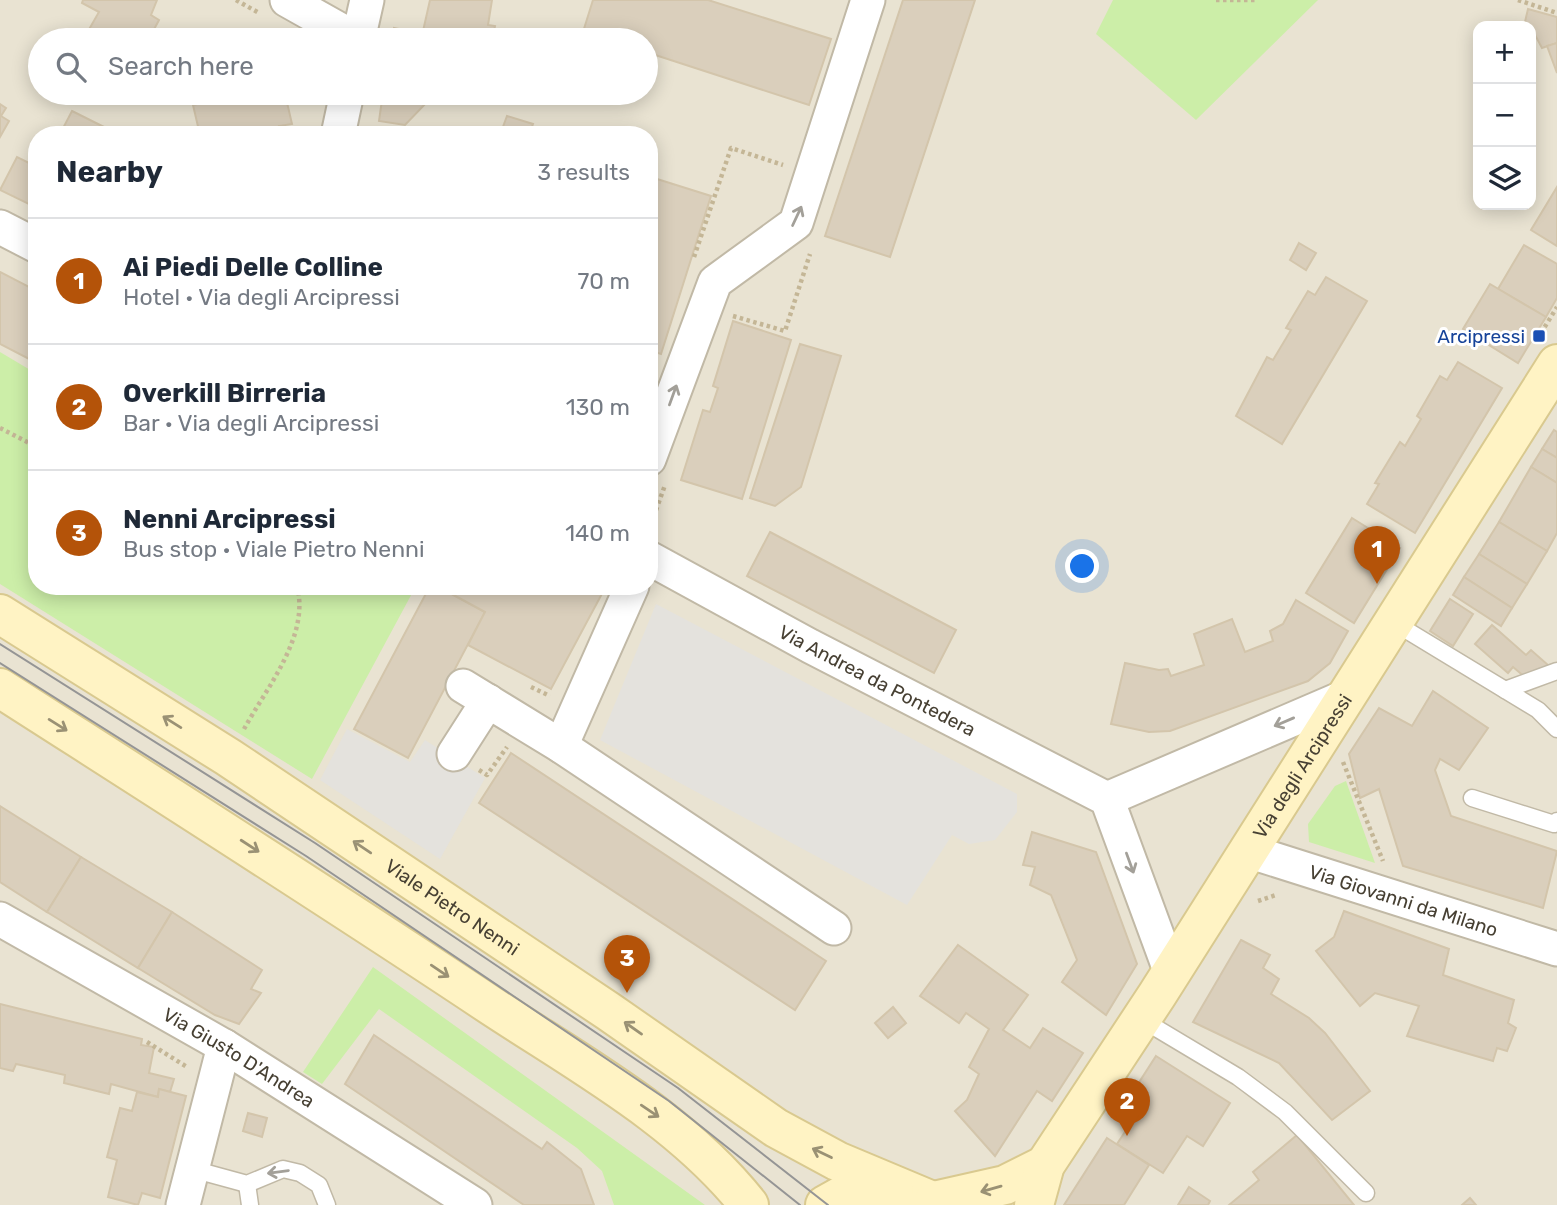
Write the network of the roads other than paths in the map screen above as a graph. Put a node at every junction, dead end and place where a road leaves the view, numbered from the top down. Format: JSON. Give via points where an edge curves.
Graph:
{"nodes":[{"id":1,"x":287,"y":0,"type":"edge"},
{"id":2,"x":366,"y":0,"type":"edge"},
{"id":3,"x":868,"y":0,"type":"edge"},
{"id":4,"x":337,"y":28,"type":"edge"},
{"id":5,"x":360,"y":28,"type":"edge"},
{"id":6,"x":344,"y":105,"type":"edge"},
{"id":7,"x":340,"y":126,"type":"edge"},
{"id":8,"x":0,"y":227,"type":"edge"},
{"id":9,"x":28,"y":241,"type":"edge"},
{"id":10,"x":1546,"y":353,"type":"edge"},
{"id":11,"x":658,"y":435,"type":"edge"},
{"id":12,"x":658,"y":563,"type":"edge"},
{"id":13,"x":628,"y":595,"type":"edge"},
{"id":14,"x":0,"y":614,"type":"edge"},
{"id":15,"x":1393,"y":622,"type":"junction"},
{"id":16,"x":1557,"y":671,"type":"edge"},
{"id":17,"x":0,"y":688,"type":"edge"},
{"id":18,"x":1505,"y":690,"type":"junction"},
{"id":19,"x":1347,"y":695,"type":"junction"},
{"id":20,"x":1557,"y":729,"type":"edge"},
{"id":21,"x":561,"y":746,"type":"junction"},
{"id":22,"x":454,"y":754,"type":"dead end"},
{"id":23,"x":1472,"y":798,"type":"dead end"},
{"id":24,"x":1107,"y":799,"type":"junction"},
{"id":25,"x":1557,"y":821,"type":"edge"},
{"id":26,"x":1248,"y":851,"type":"junction"},
{"id":27,"x":0,"y":919,"type":"edge"},
{"id":28,"x":834,"y":928,"type":"dead end"},
{"id":29,"x":1557,"y":949,"type":"edge"},
{"id":30,"x":1171,"y":973,"type":"junction"},
{"id":31,"x":1141,"y":1019,"type":"junction"},
{"id":32,"x":224,"y":1045,"type":"junction"},
{"id":33,"x":1045,"y":1165,"type":"junction"},
{"id":34,"x":192,"y":1169,"type":"junction"},
{"id":35,"x":247,"y":1184,"type":"junction"},
{"id":36,"x":1366,"y":1194,"type":"dead end"},
{"id":37,"x":928,"y":1199,"type":"edge"},
{"id":38,"x":183,"y":1205,"type":"edge"},
{"id":39,"x":250,"y":1205,"type":"edge"},
{"id":40,"x":327,"y":1205,"type":"edge"},
{"id":41,"x":475,"y":1205,"type":"edge"},
{"id":42,"x":749,"y":1205,"type":"edge"},
{"id":43,"x":825,"y":1205,"type":"edge"},
{"id":44,"x":1034,"y":1205,"type":"edge"}],
"edges":[{"from":1,"to":4,"type":"street"},
{"from":2,"to":5,"type":"street"},
{"from":11,"to":3,"type":"street","one_way":true,"via":[[715,282],[796,223]]},
{"from":6,"to":7,"type":"street"},
{"from":8,"to":9,"type":"street"},
{"from":10,"to":15,"type":"main road","name":"Via degli Arcipressi"},
{"from":12,"to":24,"type":"street","name":"Via Andrea da Pontedera"},
{"from":13,"to":21,"type":"street"},
{"from":37,"to":14,"type":"main road","name":"Viale Pietro Nenni","one_way":true,"via":[[814,1149],[768,1123],[228,757]]},
{"from":15,"to":18,"type":"lane"},
{"from":15,"to":19,"type":"main road","name":"Via degli Arcipressi"},
{"from":16,"to":18,"type":"lane"},
{"from":17,"to":42,"type":"main road","one_way":true,"via":[[343,907],[659,1118],[713,1163]]},
{"from":18,"to":20,"type":"lane","via":[[1538,710]]},
{"from":19,"to":24,"type":"street","one_way":true},
{"from":19,"to":26,"type":"main road","name":"Via degli Arcipressi"},
{"from":21,"to":22,"type":"street","via":[[475,694]]},
{"from":21,"to":28,"type":"street"},
{"from":23,"to":25,"type":"lane","via":[[1554,824]]},
{"from":24,"to":30,"type":"street","one_way":true},
{"from":26,"to":29,"type":"street","name":"Via Giovanni da Milano"},
{"from":26,"to":30,"type":"main road","name":"Via degli Arcipressi"},
{"from":27,"to":32,"type":"street","name":"Via Giusto D'Andrea"},
{"from":30,"to":31,"type":"main road","name":"Via degli Arcipressi"},
{"from":31,"to":33,"type":"main road","name":"Via degli Arcipressi"},
{"from":31,"to":36,"type":"lane","via":[[1238,1077],[1285,1112]]},
{"from":32,"to":34,"type":"street"},
{"from":32,"to":41,"type":"street","name":"Via Giusto D'Andrea"},
{"from":33,"to":37,"type":"main road","one_way":true,"via":[[1005,1185]]},
{"from":33,"to":44,"type":"main road","name":"Via degli Arcipressi"},
{"from":34,"to":35,"type":"lane"},
{"from":34,"to":38,"type":"street"},
{"from":35,"to":39,"type":"lane"},
{"from":40,"to":35,"type":"lane","one_way":true,"via":[[319,1185],[300,1173],[283,1169]]},
{"from":37,"to":43,"type":"main road","via":[[858,1190]]}]}
